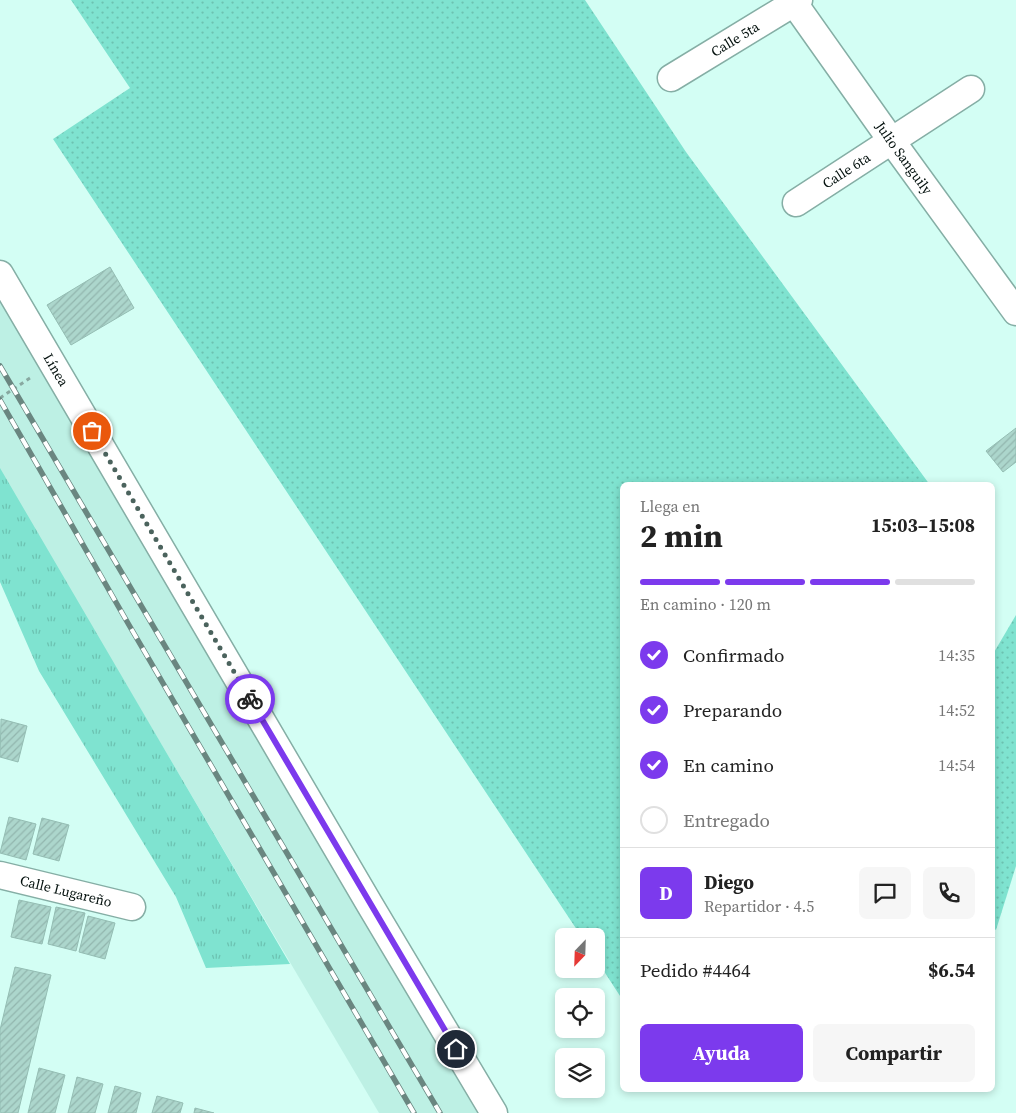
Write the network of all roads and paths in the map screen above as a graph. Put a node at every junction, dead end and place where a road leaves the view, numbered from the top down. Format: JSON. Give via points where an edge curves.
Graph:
{"nodes":[{"id":1,"x":797,"y":2,"type":"edge"},
{"id":2,"x":671,"y":78,"type":"dead end"},
{"id":3,"x":971,"y":89,"type":"dead end"},
{"id":4,"x":891,"y":140,"type":"junction"},
{"id":5,"x":796,"y":202,"type":"dead end"},
{"id":6,"x":0,"y":274,"type":"edge"},
{"id":7,"x":1016,"y":312,"type":"edge"},
{"id":8,"x":52,"y":363,"type":"junction"},
{"id":9,"x":0,"y":398,"type":"edge"},
{"id":10,"x":0,"y":875,"type":"edge"},
{"id":11,"x":132,"y":907,"type":"dead end"},
{"id":12,"x":494,"y":1113,"type":"edge"}],
"edges":[{"from":1,"to":2,"type":"street","name":"Calle 5ta"},
{"from":1,"to":4,"type":"street","name":"Julio Sanguily"},
{"from":3,"to":4,"type":"street","name":"Calle 6ta"},
{"from":4,"to":5,"type":"street","name":"Calle 6ta"},
{"from":4,"to":7,"type":"street","name":"Julio Sanguily"},
{"from":6,"to":8,"type":"street","name":"Línea"},
{"from":8,"to":9,"type":"path"},
{"from":8,"to":12,"type":"street","name":"Línea"},
{"from":10,"to":11,"type":"street","name":"Calle Lugareño"}]}
